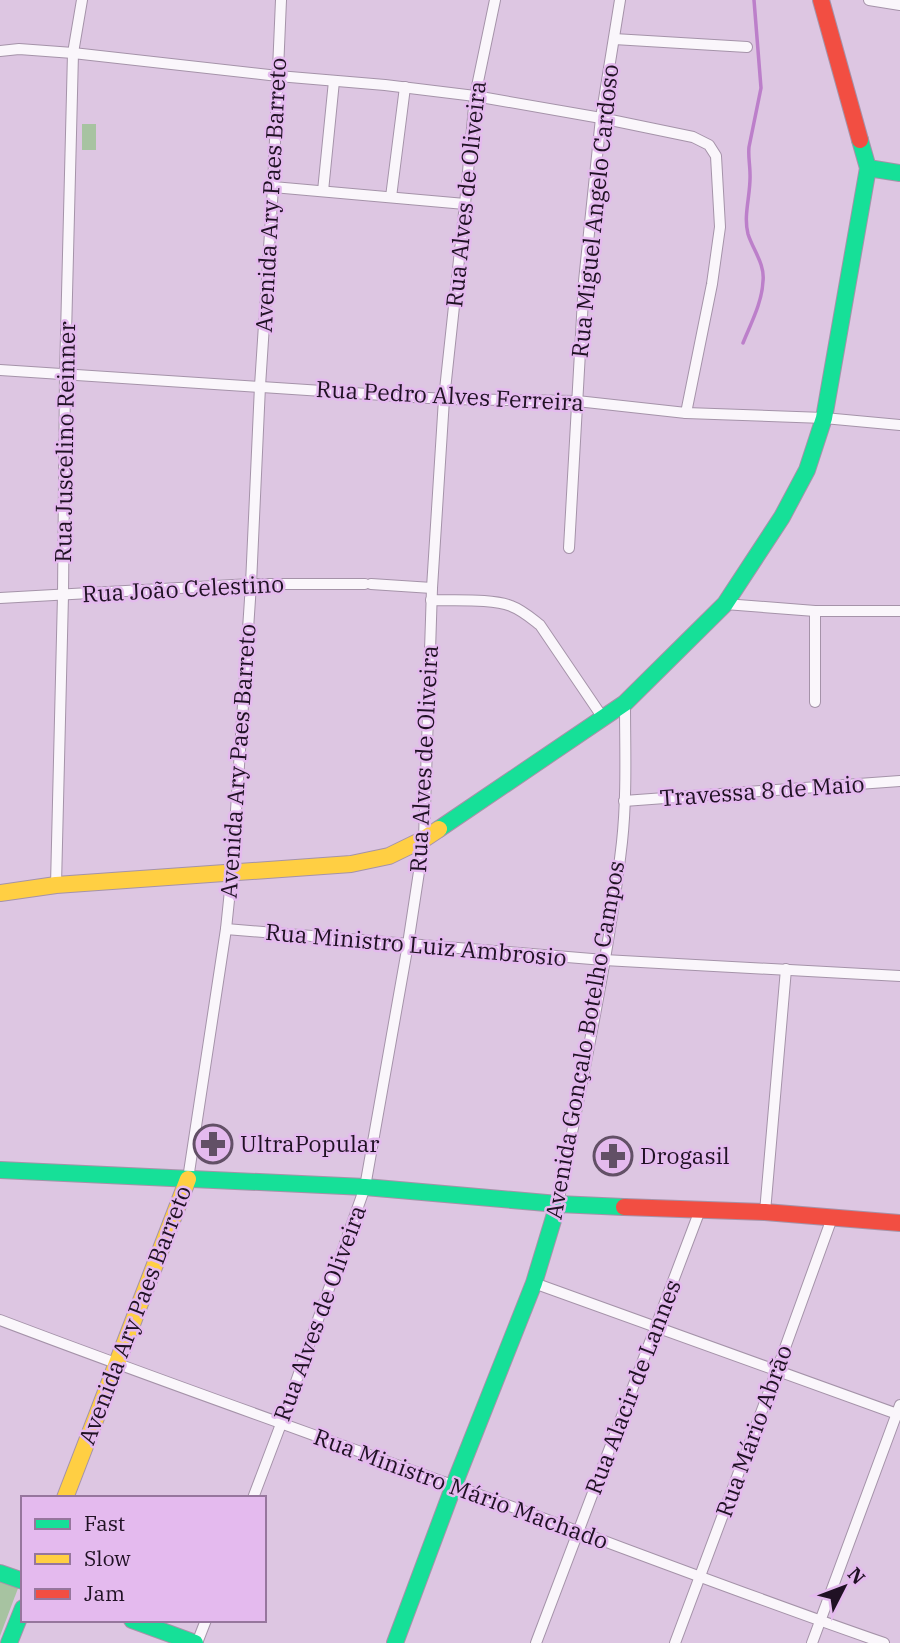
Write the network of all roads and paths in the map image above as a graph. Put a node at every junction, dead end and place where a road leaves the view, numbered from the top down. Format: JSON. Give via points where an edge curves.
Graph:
{"nodes":[{"id":1,"x":82,"y":0,"type":"edge"},
{"id":2,"x":281,"y":0,"type":"edge"},
{"id":3,"x":495,"y":0,"type":"edge"},
{"id":4,"x":620,"y":0,"type":"edge"},
{"id":5,"x":821,"y":0,"type":"edge"},
{"id":6,"x":869,"y":0,"type":"edge"},
{"id":7,"x":900,"y":5,"type":"edge"},
{"id":8,"x":614,"y":39,"type":"junction"},
{"id":9,"x":747,"y":47,"type":"dead end"},
{"id":10,"x":0,"y":51,"type":"edge"},
{"id":11,"x":73,"y":53,"type":"junction"},
{"id":12,"x":278,"y":76,"type":"junction"},
{"id":13,"x":334,"y":81,"type":"junction"},
{"id":14,"x":405,"y":87,"type":"junction"},
{"id":15,"x":475,"y":96,"type":"junction"},
{"id":16,"x":601,"y":118,"type":"junction"},
{"id":17,"x":868,"y":168,"type":"junction"},
{"id":18,"x":900,"y":173,"type":"edge"},
{"id":19,"x":273,"y":187,"type":"junction"},
{"id":20,"x":323,"y":191,"type":"junction"},
{"id":21,"x":391,"y":197,"type":"junction"},
{"id":22,"x":465,"y":204,"type":"junction"},
{"id":23,"x":0,"y":369,"type":"edge"},
{"id":24,"x":65,"y":374,"type":"junction"},
{"id":25,"x":260,"y":386,"type":"junction"},
{"id":26,"x":444,"y":398,"type":"junction"},
{"id":27,"x":577,"y":401,"type":"junction"},
{"id":28,"x":686,"y":413,"type":"junction"},
{"id":29,"x":824,"y":418,"type":"junction"},
{"id":30,"x":900,"y":425,"type":"edge"},
{"id":31,"x":569,"y":548,"type":"dead end"},
{"id":32,"x":251,"y":584,"type":"junction"},
{"id":33,"x":432,"y":587,"type":"junction"},
{"id":34,"x":63,"y":595,"type":"junction"},
{"id":35,"x":0,"y":598,"type":"edge"},
{"id":36,"x":431,"y":600,"type":"junction"},
{"id":37,"x":725,"y":604,"type":"junction"},
{"id":38,"x":815,"y":611,"type":"junction"},
{"id":39,"x":900,"y":611,"type":"edge"},
{"id":40,"x":815,"y":702,"type":"dead end"},
{"id":41,"x":625,"y":703,"type":"junction"},
{"id":42,"x":603,"y":718,"type":"junction"},
{"id":43,"x":900,"y":781,"type":"edge"},
{"id":44,"x":624,"y":802,"type":"junction"},
{"id":45,"x":424,"y":839,"type":"junction"},
{"id":46,"x":232,"y":871,"type":"junction"},
{"id":47,"x":56,"y":885,"type":"junction"},
{"id":48,"x":0,"y":893,"type":"edge"},
{"id":49,"x":226,"y":929,"type":"junction"},
{"id":50,"x":408,"y":944,"type":"junction"},
{"id":51,"x":604,"y":960,"type":"junction"},
{"id":52,"x":786,"y":969,"type":"junction"},
{"id":53,"x":900,"y":976,"type":"edge"},
{"id":54,"x":0,"y":1170,"type":"edge"},
{"id":55,"x":188,"y":1179,"type":"junction"},
{"id":56,"x":365,"y":1187,"type":"junction"},
{"id":57,"x":558,"y":1204,"type":"junction"},
{"id":58,"x":700,"y":1210,"type":"junction"},
{"id":59,"x":765,"y":1212,"type":"junction"},
{"id":60,"x":900,"y":1216,"type":"edge"},
{"id":61,"x":832,"y":1218,"type":"junction"},
{"id":62,"x":900,"y":1223,"type":"edge"},
{"id":63,"x":534,"y":1283,"type":"junction"},
{"id":64,"x":0,"y":1320,"type":"edge"},
{"id":65,"x":656,"y":1327,"type":"junction"},
{"id":66,"x":117,"y":1364,"type":"junction"},
{"id":67,"x":777,"y":1370,"type":"junction"},
{"id":68,"x":899,"y":1411,"type":"edge"},
{"id":69,"x":281,"y":1424,"type":"junction"},
{"id":70,"x":454,"y":1485,"type":"junction"},
{"id":71,"x":66,"y":1496,"type":"edge"},
{"id":72,"x":254,"y":1496,"type":"edge"},
{"id":73,"x":578,"y":1532,"type":"junction"},
{"id":74,"x":0,"y":1573,"type":"edge"},
{"id":75,"x":699,"y":1576,"type":"junction"},
{"id":76,"x":21,"y":1580,"type":"edge"},
{"id":77,"x":21,"y":1613,"type":"edge"},
{"id":78,"x":820,"y":1621,"type":"junction"},
{"id":79,"x":138,"y":1622,"type":"edge"},
{"id":80,"x":205,"y":1622,"type":"edge"},
{"id":81,"x":9,"y":1643,"type":"edge"},
{"id":82,"x":196,"y":1643,"type":"edge"},
{"id":83,"x":395,"y":1643,"type":"edge"},
{"id":84,"x":536,"y":1643,"type":"edge"},
{"id":85,"x":675,"y":1643,"type":"edge"},
{"id":86,"x":812,"y":1643,"type":"edge"},
{"id":87,"x":884,"y":1643,"type":"edge"}],
"edges":[{"from":1,"to":11,"type":"street","name":"Rua Juscelino Reinner"},
{"from":2,"to":12,"type":"street","name":"Avenida Ary Paes Barreto"},
{"from":3,"to":15,"type":"street","name":"Rua Alves de Oliveira"},
{"from":4,"to":8,"type":"street","name":"Rua Miguel Angelo Cardoso"},
{"from":5,"to":17,"type":"street"},
{"from":6,"to":7,"type":"street"},
{"from":8,"to":9,"type":"street"},
{"from":8,"to":16,"type":"street","name":"Rua Miguel Angelo Cardoso"},
{"from":10,"to":11,"type":"street"},
{"from":11,"to":12,"type":"street"},
{"from":11,"to":24,"type":"street","name":"Rua Juscelino Reinner"},
{"from":12,"to":13,"type":"street"},
{"from":12,"to":19,"type":"street","name":"Avenida Ary Paes Barreto"},
{"from":13,"to":14,"type":"street"},
{"from":13,"to":20,"type":"street"},
{"from":14,"to":15,"type":"street"},
{"from":14,"to":21,"type":"street"},
{"from":15,"to":16,"type":"street"},
{"from":15,"to":22,"type":"street","name":"Rua Alves de Oliveira"},
{"from":16,"to":27,"type":"street","name":"Rua Miguel Angelo Cardoso"},
{"from":16,"to":28,"type":"street","via":[[693,137],[709,145],[716,156],[720,227]]},
{"from":17,"to":18,"type":"street"},
{"from":17,"to":29,"type":"street"},
{"from":19,"to":20,"type":"street"},
{"from":19,"to":25,"type":"street","name":"Avenida Ary Paes Barreto"},
{"from":20,"to":21,"type":"street"},
{"from":21,"to":22,"type":"street"},
{"from":22,"to":26,"type":"street","name":"Rua Alves de Oliveira"},
{"from":23,"to":24,"type":"street","name":"Rua Pedro Alves Ferreira"},
{"from":24,"to":25,"type":"street","name":"Rua Pedro Alves Ferreira"},
{"from":24,"to":34,"type":"street","name":"Rua Juscelino Reinner"},
{"from":25,"to":26,"type":"street","name":"Rua Pedro Alves Ferreira"},
{"from":25,"to":32,"type":"street","name":"Avenida Ary Paes Barreto"},
{"from":26,"to":27,"type":"street","name":"Rua Pedro Alves Ferreira"},
{"from":26,"to":33,"type":"street","name":"Rua Alves de Oliveira"},
{"from":27,"to":28,"type":"street","name":"Rua Pedro Alves Ferreira"},
{"from":27,"to":31,"type":"street","name":"Rua Miguel Angelo Cardoso"},
{"from":28,"to":29,"type":"street","name":"Rua Pedro Alves Ferreira"},
{"from":29,"to":30,"type":"street","name":"Rua Pedro Alves Ferreira"},
{"from":29,"to":37,"type":"street","via":[[807,470],[782,517]]},
{"from":32,"to":33,"type":"street","name":"Rua João Celestino"},
{"from":32,"to":34,"type":"street","name":"Rua João Celestino"},
{"from":32,"to":46,"type":"street","name":"Avenida Ary Paes Barreto"},
{"from":33,"to":36,"type":"street","name":"Rua Alves de Oliveira"},
{"from":34,"to":35,"type":"street","name":"Rua João Celestino"},
{"from":34,"to":47,"type":"street","name":"Rua Juscelino Reinner"},
{"from":36,"to":42,"type":"street","via":[[493,602],[529,616],[540,625]]},
{"from":36,"to":45,"type":"street","name":"Rua Alves de Oliveira"},
{"from":37,"to":38,"type":"street"},
{"from":37,"to":41,"type":"street"},
{"from":38,"to":39,"type":"street"},
{"from":38,"to":40,"type":"street"},
{"from":41,"to":42,"type":"street"},
{"from":41,"to":44,"type":"street","name":"Avenida Gonçalo Botelho Campos"},
{"from":42,"to":45,"type":"street"},
{"from":43,"to":44,"type":"street","name":"Travessa 8 de Maio"},
{"from":44,"to":51,"type":"street","name":"Avenida Gonçalo Botelho Campos"},
{"from":45,"to":46,"type":"street","via":[[389,856],[351,864]]},
{"from":45,"to":50,"type":"street","name":"Rua Alves de Oliveira"},
{"from":46,"to":47,"type":"street"},
{"from":46,"to":49,"type":"street","name":"Avenida Ary Paes Barreto"},
{"from":47,"to":48,"type":"street"},
{"from":49,"to":50,"type":"street","name":"Rua Ministro Luiz Ambrosio"},
{"from":49,"to":55,"type":"street","name":"Avenida Ary Paes Barreto"},
{"from":50,"to":51,"type":"street","name":"Rua Ministro Luiz Ambrosio"},
{"from":50,"to":56,"type":"street","name":"Rua Alves de Oliveira"},
{"from":51,"to":52,"type":"street","name":"Rua Ministro Luiz Ambrosio"},
{"from":51,"to":57,"type":"street","name":"Avenida Gonçalo Botelho Campos"},
{"from":52,"to":53,"type":"street","name":"Rua Ministro Luiz Ambrosio"},
{"from":52,"to":59,"type":"street"},
{"from":54,"to":55,"type":"street"},
{"from":55,"to":56,"type":"street"},
{"from":55,"to":66,"type":"street","name":"Avenida Ary Paes Barreto"},
{"from":56,"to":57,"type":"street"},
{"from":56,"to":69,"type":"street","name":"Rua Alves de Oliveira"},
{"from":57,"to":58,"type":"street"},
{"from":57,"to":63,"type":"street","name":"Avenida Gonçalo Botelho Campos"},
{"from":58,"to":59,"type":"street"},
{"from":58,"to":65,"type":"street","name":"Rua Alacir de Lannes"},
{"from":59,"to":61,"type":"street"},
{"from":60,"to":62,"type":"street"},
{"from":61,"to":62,"type":"street"},
{"from":61,"to":67,"type":"street","name":"Rua Mário Abrão"},
{"from":63,"to":65,"type":"street"},
{"from":63,"to":70,"type":"street","name":"Avenida Gonçalo Botelho Campos"},
{"from":64,"to":66,"type":"street","name":"Rua Ministro Mário Machado"},
{"from":65,"to":67,"type":"street"},
{"from":65,"to":73,"type":"street","name":"Rua Alacir de Lannes"},
{"from":66,"to":69,"type":"street","name":"Rua Ministro Mário Machado"},
{"from":66,"to":71,"type":"street","name":"Avenida Ary Paes Barreto"},
{"from":67,"to":68,"type":"street"},
{"from":67,"to":75,"type":"street","name":"Rua Mário Abrão"},
{"from":68,"to":78,"type":"street"},
{"from":69,"to":70,"type":"street","name":"Rua Ministro Mário Machado"},
{"from":69,"to":72,"type":"street","name":"Rua Alves de Oliveira"},
{"from":70,"to":73,"type":"street","name":"Rua Ministro Mário Machado"},
{"from":70,"to":83,"type":"street","name":"Avenida Gonçalo Botelho Campos"},
{"from":73,"to":75,"type":"street","name":"Rua Ministro Mário Machado"},
{"from":73,"to":84,"type":"street","name":"Rua Alacir de Lannes"},
{"from":74,"to":76,"type":"street"},
{"from":75,"to":78,"type":"street","name":"Rua Ministro Mário Machado"},
{"from":75,"to":85,"type":"street","name":"Rua Mário Abrão"},
{"from":77,"to":81,"type":"street"},
{"from":78,"to":86,"type":"street"},
{"from":78,"to":87,"type":"street","name":"Rua Ministro Mário Machado"},
{"from":79,"to":82,"type":"street"},
{"from":80,"to":82,"type":"street"}]}
